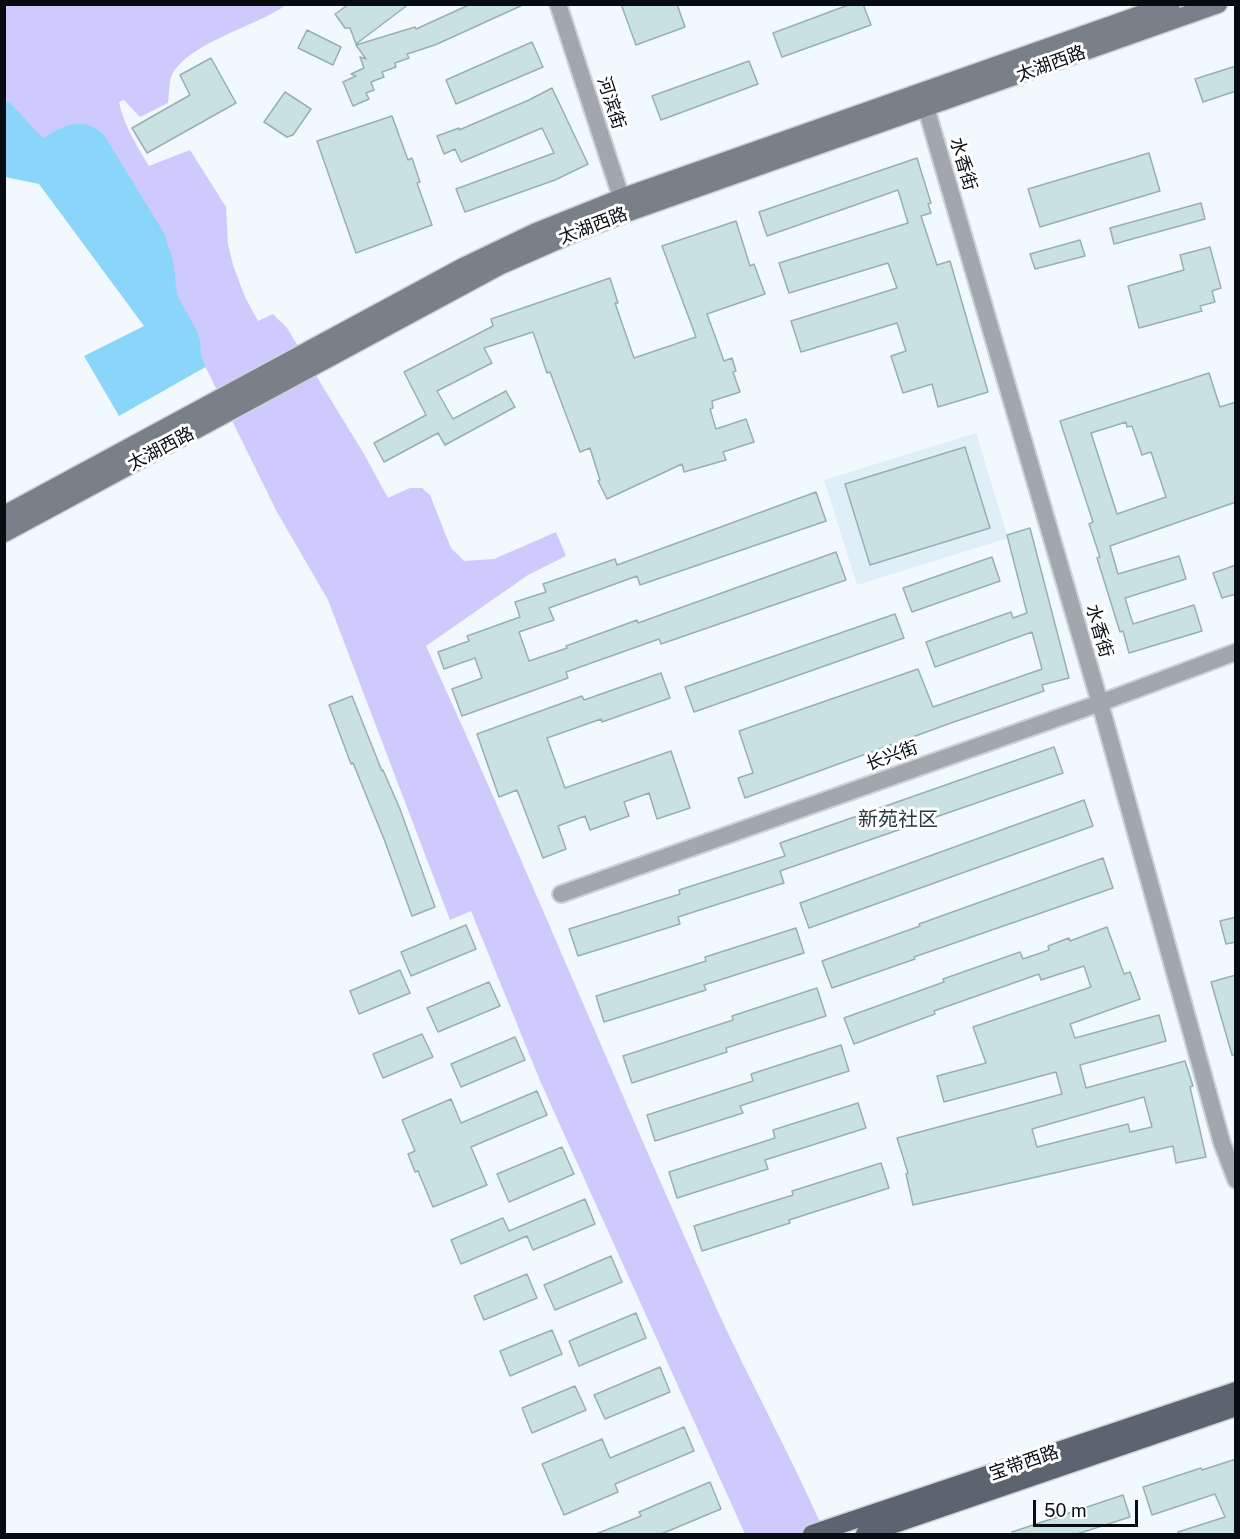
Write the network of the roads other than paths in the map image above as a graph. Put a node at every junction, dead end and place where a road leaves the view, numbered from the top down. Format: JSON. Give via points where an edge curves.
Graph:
{"nodes":[{"id":1,"x":558,"y":4,"type":"edge"},
{"id":2,"x":1171,"y":4,"type":"edge"},
{"id":3,"x":1218,"y":4,"type":"edge"},
{"id":4,"x":924,"y":101,"type":"junction"},
{"id":5,"x":623,"y":206,"type":"junction"},
{"id":6,"x":216,"y":410,"type":"junction"},
{"id":7,"x":4,"y":515,"type":"edge"},
{"id":8,"x":4,"y":533,"type":"edge"},
{"id":9,"x":1236,"y":652,"type":"edge"},
{"id":10,"x":1100,"y":703,"type":"junction"},
{"id":11,"x":561,"y":894,"type":"dead end"},
{"id":12,"x":1236,"y":1180,"type":"edge"},
{"id":13,"x":1236,"y":1390,"type":"edge"},
{"id":14,"x":1236,"y":1407,"type":"edge"},
{"id":15,"x":812,"y":1534,"type":"edge"},
{"id":16,"x":866,"y":1534,"type":"edge"}],
"edges":[{"from":1,"to":5,"type":"street","name":"河滨街"},
{"from":2,"to":4,"type":"main road","name":"太湖西路"},
{"from":3,"to":4,"type":"main road","name":"太湖西路"},
{"from":4,"to":5,"type":"main road","name":"太湖西路"},
{"from":4,"to":10,"type":"street","name":"水香街"},
{"from":5,"to":6,"type":"main road","name":"太湖西路","via":[[308,359]]},
{"from":6,"to":7,"type":"main road","name":"太湖西路"},
{"from":6,"to":8,"type":"main road","name":"太湖西路"},
{"from":9,"to":10,"type":"street","name":"长兴街"},
{"from":10,"to":11,"type":"street","name":"长兴街"},
{"from":10,"to":12,"type":"street","name":"水香街","via":[[1222,1143]]},
{"from":13,"to":15,"type":"main road","name":"宝带西路"},
{"from":14,"to":16,"type":"main road","name":"宝带西路"}]}
